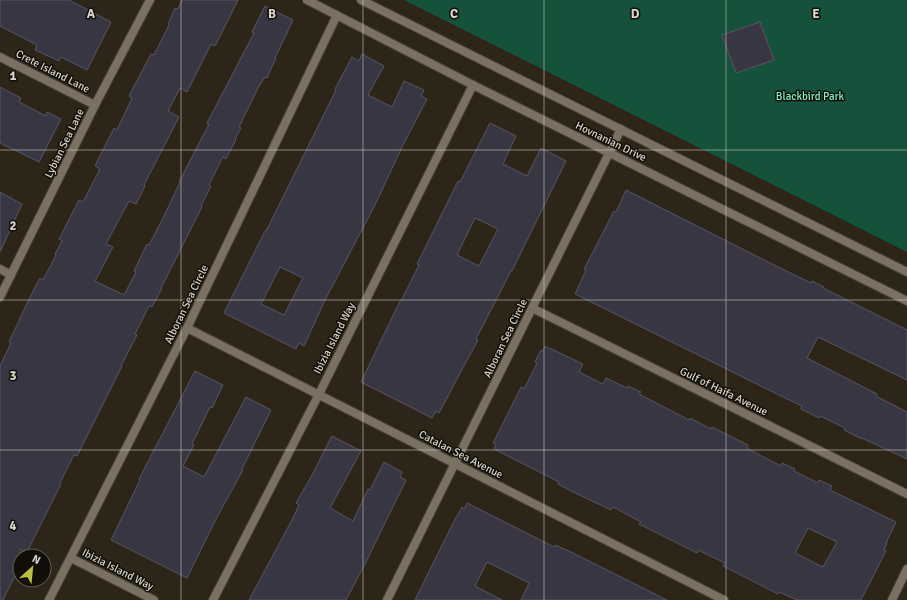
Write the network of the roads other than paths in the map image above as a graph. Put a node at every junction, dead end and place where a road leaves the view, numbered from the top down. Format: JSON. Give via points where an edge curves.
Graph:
{"nodes":[{"id":1,"x":150,"y":0,"type":"edge"},
{"id":2,"x":307,"y":0,"type":"edge"},
{"id":3,"x":362,"y":0,"type":"edge"},
{"id":4,"x":337,"y":15,"type":"junction"},
{"id":5,"x":0,"y":57,"type":"edge"},
{"id":6,"x":473,"y":85,"type":"junction"},
{"id":7,"x":95,"y":105,"type":"junction"},
{"id":8,"x":621,"y":129,"type":"junction"},
{"id":9,"x":610,"y":152,"type":"junction"},
{"id":10,"x":0,"y":269,"type":"edge"},
{"id":11,"x":907,"y":272,"type":"edge"},
{"id":12,"x":11,"y":275,"type":"junction"},
{"id":13,"x":0,"y":297,"type":"edge"},
{"id":14,"x":907,"y":301,"type":"edge"},
{"id":15,"x":532,"y":308,"type":"junction"},
{"id":16,"x":187,"y":328,"type":"junction"},
{"id":17,"x":319,"y":394,"type":"junction"},
{"id":18,"x":455,"y":463,"type":"junction"},
{"id":19,"x":907,"y":494,"type":"edge"},
{"id":20,"x":71,"y":558,"type":"junction"},
{"id":21,"x":907,"y":569,"type":"edge"},
{"id":22,"x":49,"y":600,"type":"edge"},
{"id":23,"x":154,"y":600,"type":"edge"},
{"id":24,"x":213,"y":600,"type":"edge"},
{"id":25,"x":387,"y":600,"type":"edge"},
{"id":26,"x":724,"y":600,"type":"edge"},
{"id":27,"x":892,"y":600,"type":"edge"}],
"edges":[{"from":1,"to":7,"type":"street","name":"Lybian Sea Lane"},
{"from":2,"to":4,"type":"street","name":"Hovnanian Drive"},
{"from":3,"to":8,"type":"street","name":"Hovnanian Drive"},
{"from":4,"to":6,"type":"street","name":"Hovnanian Drive"},
{"from":4,"to":16,"type":"street","name":"Alboran Sea Circle"},
{"from":5,"to":7,"type":"street","name":"Crete Island Lane"},
{"from":6,"to":9,"type":"street","name":"Hovnanian Drive"},
{"from":6,"to":17,"type":"street","name":"Ibizia Island Way"},
{"from":7,"to":12,"type":"street","name":"Lybian Sea Lane"},
{"from":8,"to":9,"type":"street","name":"Alboran Sea Circle"},
{"from":8,"to":11,"type":"street","name":"Hovnanian Drive"},
{"from":9,"to":14,"type":"street","name":"Hovnanian Drive"},
{"from":9,"to":15,"type":"street","name":"Alboran Sea Circle"},
{"from":10,"to":12,"type":"street"},
{"from":12,"to":13,"type":"street","name":"Lybian Sea Lane"},
{"from":15,"to":18,"type":"street","name":"Alboran Sea Circle"},
{"from":15,"to":19,"type":"street","name":"Gulf of Haifa Avenue"},
{"from":16,"to":17,"type":"street","name":"Catalan Sea Avenue"},
{"from":16,"to":20,"type":"street","name":"Alboran Sea Circle"},
{"from":17,"to":18,"type":"street","name":"Catalan Sea Avenue"},
{"from":17,"to":24,"type":"street","name":"Ibizia Island Way"},
{"from":18,"to":25,"type":"street","name":"Alboran Sea Circle"},
{"from":18,"to":26,"type":"street","name":"Catalan Sea Avenue"},
{"from":20,"to":22,"type":"street","name":"Alboran Sea Circle"},
{"from":20,"to":23,"type":"street","name":"Ibizia Island Way"},
{"from":21,"to":27,"type":"street"}]}
